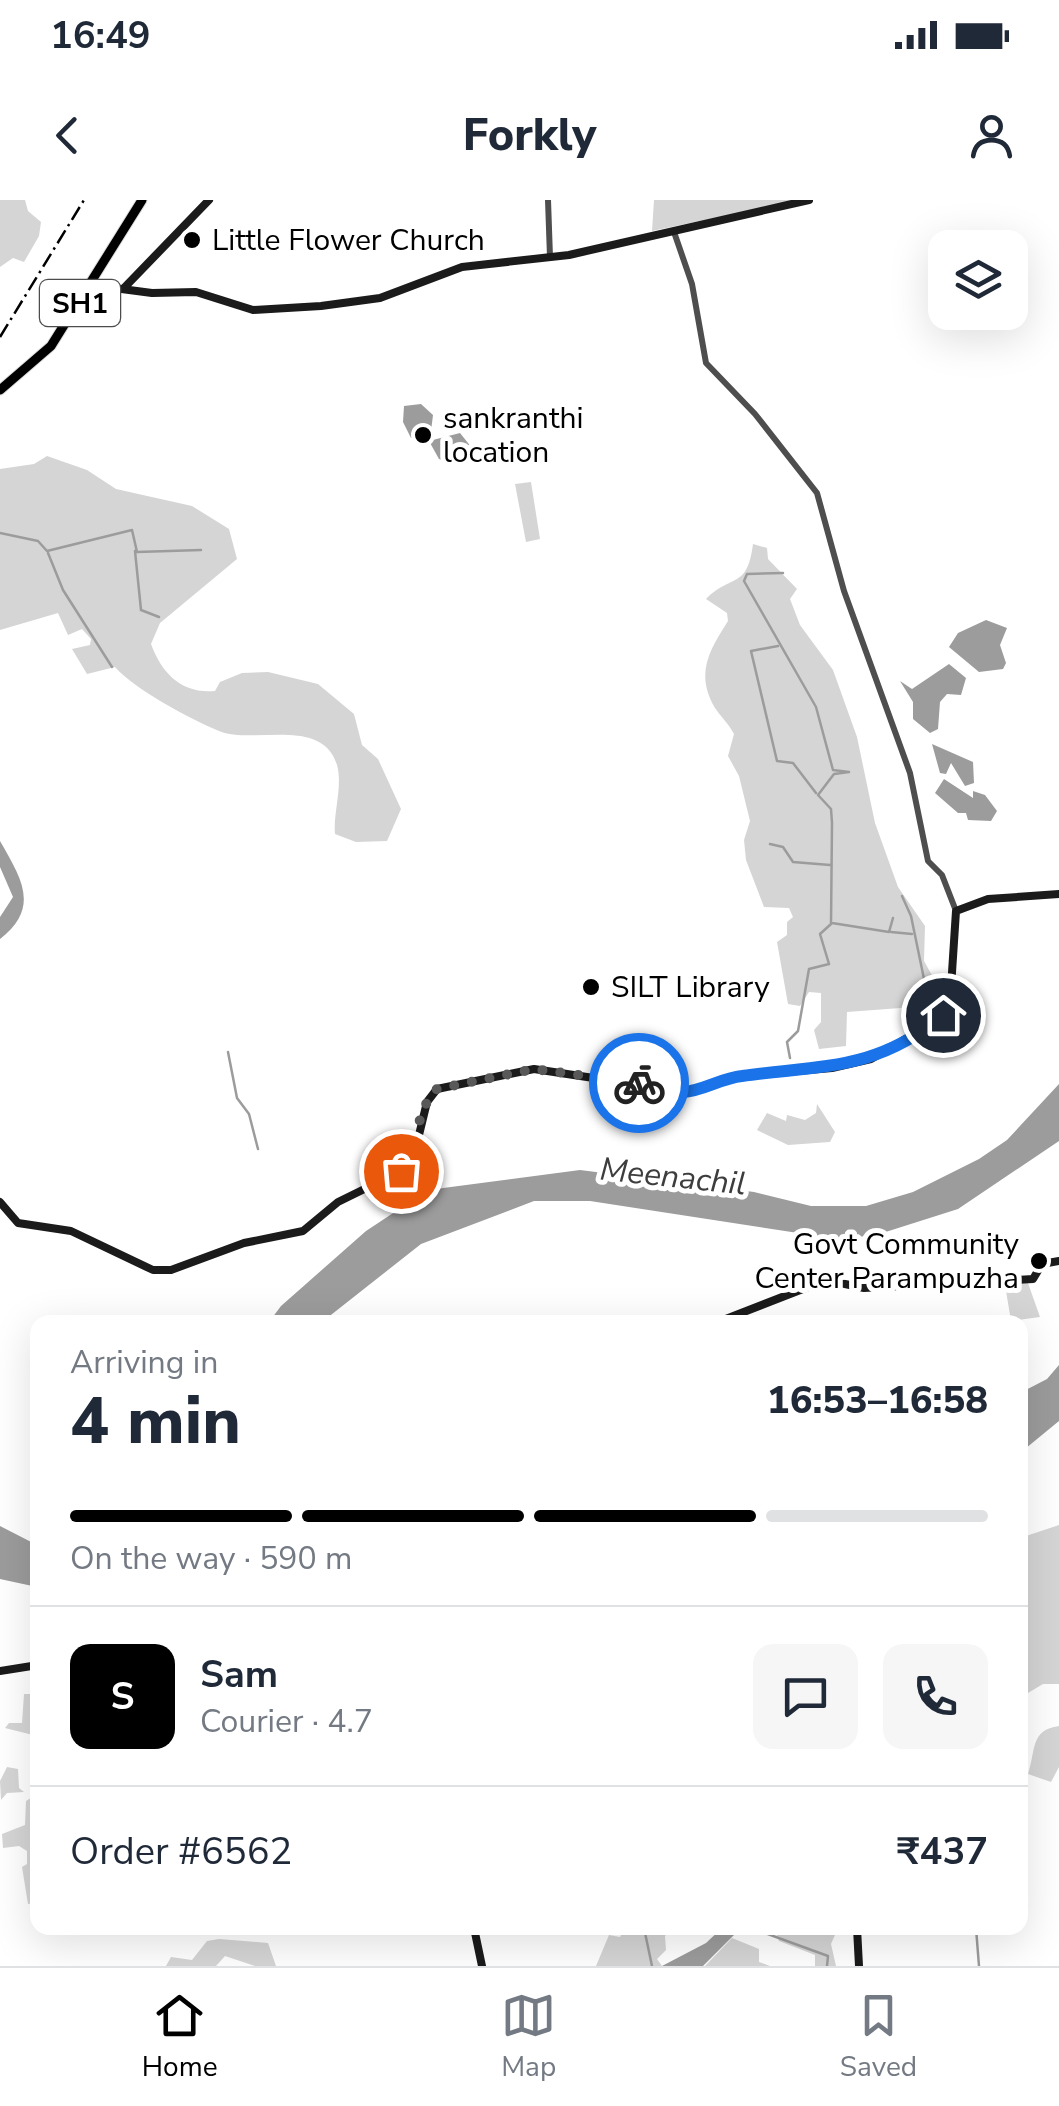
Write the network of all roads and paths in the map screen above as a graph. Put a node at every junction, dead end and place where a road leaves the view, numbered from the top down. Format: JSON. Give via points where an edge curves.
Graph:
{"nodes":[{"id":1,"x":142,"y":200,"type":"edge"},
{"id":2,"x":209,"y":200,"type":"edge"},
{"id":3,"x":548,"y":200,"type":"edge"},
{"id":4,"x":809,"y":200,"type":"edge"},
{"id":5,"x":674,"y":232,"type":"junction"},
{"id":6,"x":550,"y":257,"type":"junction"},
{"id":7,"x":91,"y":285,"type":"junction"},
{"id":8,"x":124,"y":289,"type":"junction"},
{"id":9,"x":0,"y":390,"type":"edge"},
{"id":10,"x":1059,"y":894,"type":"edge"},
{"id":11,"x":956,"y":910,"type":"junction"},
{"id":12,"x":0,"y":1202,"type":"edge"},
{"id":13,"x":1059,"y":1261,"type":"edge"},
{"id":14,"x":736,"y":1315,"type":"edge"},
{"id":15,"x":30,"y":1667,"type":"edge"},
{"id":16,"x":0,"y":1671,"type":"edge"},
{"id":17,"x":475,"y":1935,"type":"edge"},
{"id":18,"x":857,"y":1935,"type":"edge"},
{"id":19,"x":482,"y":1966,"type":"edge"},
{"id":20,"x":858,"y":1966,"type":"edge"}],
"edges":[{"from":1,"to":7,"type":"main road","number":"SH1"},
{"from":2,"to":8,"type":"main road"},
{"from":3,"to":6,"type":"street"},
{"from":4,"to":5,"type":"main road"},
{"from":5,"to":6,"type":"main road"},
{"from":5,"to":11,"type":"street","via":[[692,284],[706,364],[755,414],[822,506],[844,591],[910,773],[928,860]]},
{"from":6,"to":8,"type":"main road","via":[[462,267],[380,298],[288,309],[252,310],[196,292]]},
{"from":7,"to":8,"type":"main road"},
{"from":7,"to":9,"type":"main road","number":"SH1","via":[[51,346]]},
{"from":10,"to":11,"type":"main road","via":[[988,899]]},
{"from":11,"to":12,"type":"main road","via":[[950,1003],[935,1022],[870,1060],[741,1076],[686,1092],[534,1069],[437,1089],[401,1171],[338,1202],[303,1231],[244,1243],[172,1270],[141,1268],[70,1231],[18,1223]]},
{"from":13,"to":14,"type":"main road","via":[[1042,1264],[1033,1279],[998,1283],[864,1288],[826,1280]]},
{"from":15,"to":16,"type":"main road"},
{"from":17,"to":19,"type":"main road"},
{"from":18,"to":20,"type":"main road"}]}
